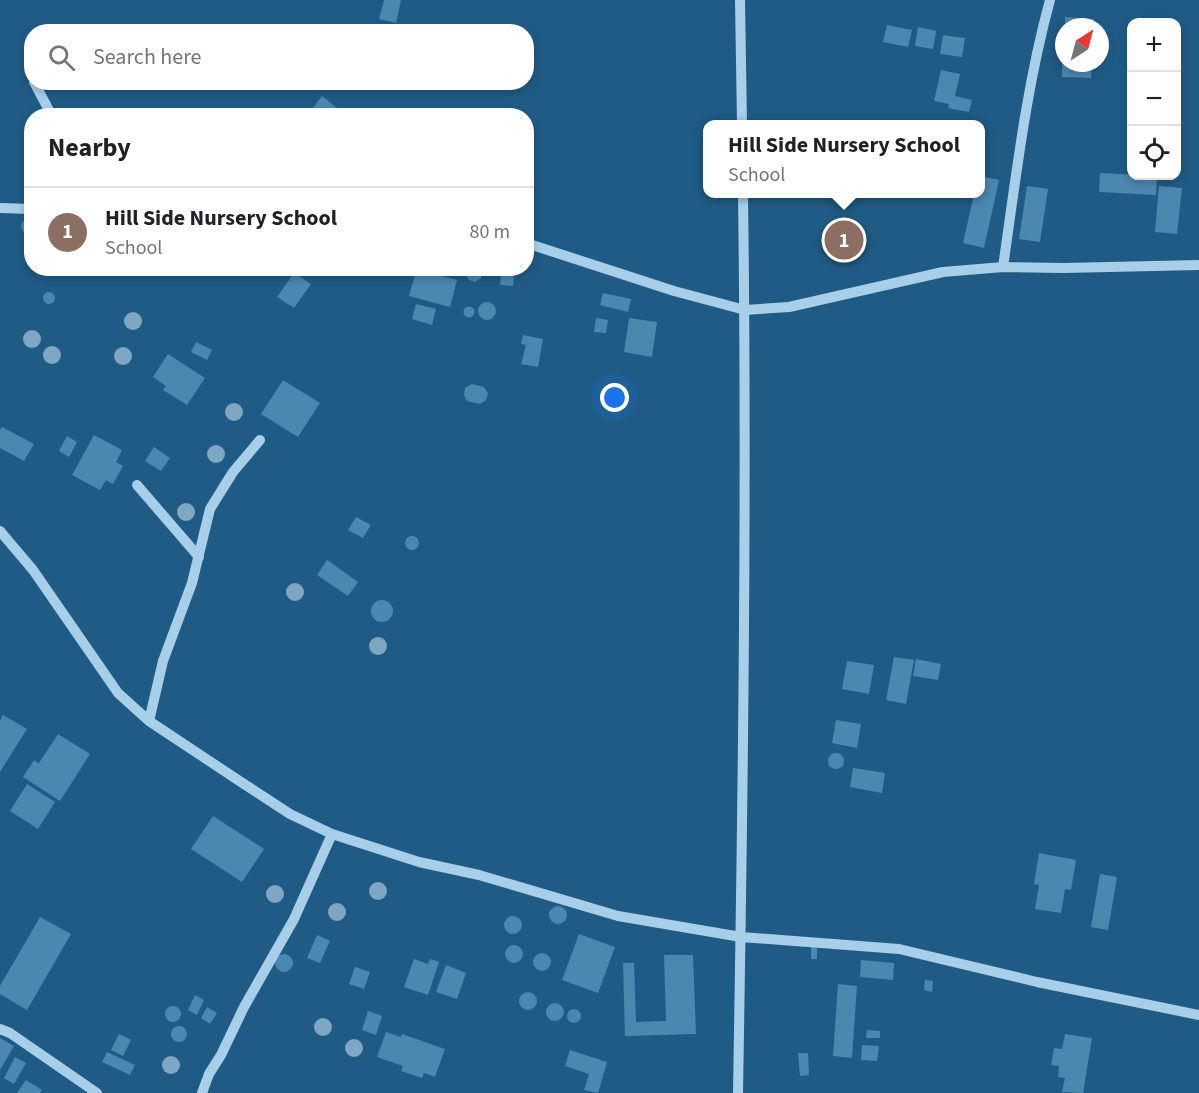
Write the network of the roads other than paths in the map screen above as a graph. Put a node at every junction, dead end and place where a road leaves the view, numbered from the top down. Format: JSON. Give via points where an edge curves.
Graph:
{"nodes":[{"id":1,"x":740,"y":0,"type":"edge"},
{"id":2,"x":1050,"y":0,"type":"edge"},
{"id":3,"x":38,"y":90,"type":"edge"},
{"id":4,"x":48,"y":108,"type":"edge"},
{"id":5,"x":742,"y":120,"type":"edge"},
{"id":6,"x":743,"y":198,"type":"edge"},
{"id":7,"x":0,"y":208,"type":"edge"},
{"id":8,"x":24,"y":209,"type":"edge"},
{"id":9,"x":534,"y":246,"type":"edge"},
{"id":10,"x":1199,"y":265,"type":"edge"},
{"id":11,"x":1004,"y":267,"type":"junction"},
{"id":12,"x":745,"y":310,"type":"junction"},
{"id":13,"x":260,"y":441,"type":"dead end"},
{"id":14,"x":137,"y":485,"type":"dead end"},
{"id":15,"x":0,"y":531,"type":"edge"},
{"id":16,"x":199,"y":557,"type":"junction"},
{"id":17,"x":149,"y":721,"type":"junction"},
{"id":18,"x":332,"y":834,"type":"junction"},
{"id":19,"x":741,"y":937,"type":"junction"},
{"id":20,"x":1199,"y":1015,"type":"edge"},
{"id":21,"x":0,"y":1029,"type":"edge"},
{"id":22,"x":97,"y":1093,"type":"edge"},
{"id":23,"x":202,"y":1093,"type":"edge"},
{"id":24,"x":738,"y":1093,"type":"edge"}],
"edges":[{"from":1,"to":5,"type":"street"},
{"from":2,"to":11,"type":"street","via":[[1024,117]]},
{"from":3,"to":4,"type":"street"},
{"from":6,"to":12,"type":"street"},
{"from":7,"to":8,"type":"street"},
{"from":9,"to":12,"type":"street"},
{"from":10,"to":11,"type":"street"},
{"from":11,"to":12,"type":"street","via":[[943,272],[789,307]]},
{"from":12,"to":19,"type":"street"},
{"from":13,"to":16,"type":"street","via":[[233,472],[210,509]]},
{"from":14,"to":16,"type":"street"},
{"from":15,"to":17,"type":"street","via":[[33,570],[118,693]]},
{"from":16,"to":17,"type":"street","via":[[163,661]]},
{"from":17,"to":18,"type":"street","via":[[290,814]]},
{"from":18,"to":19,"type":"street","via":[[618,916]]},
{"from":18,"to":23,"type":"street","via":[[294,919],[244,1007]]},
{"from":19,"to":20,"type":"street","via":[[899,949]]},
{"from":19,"to":24,"type":"street"},
{"from":21,"to":22,"type":"street"}]}
